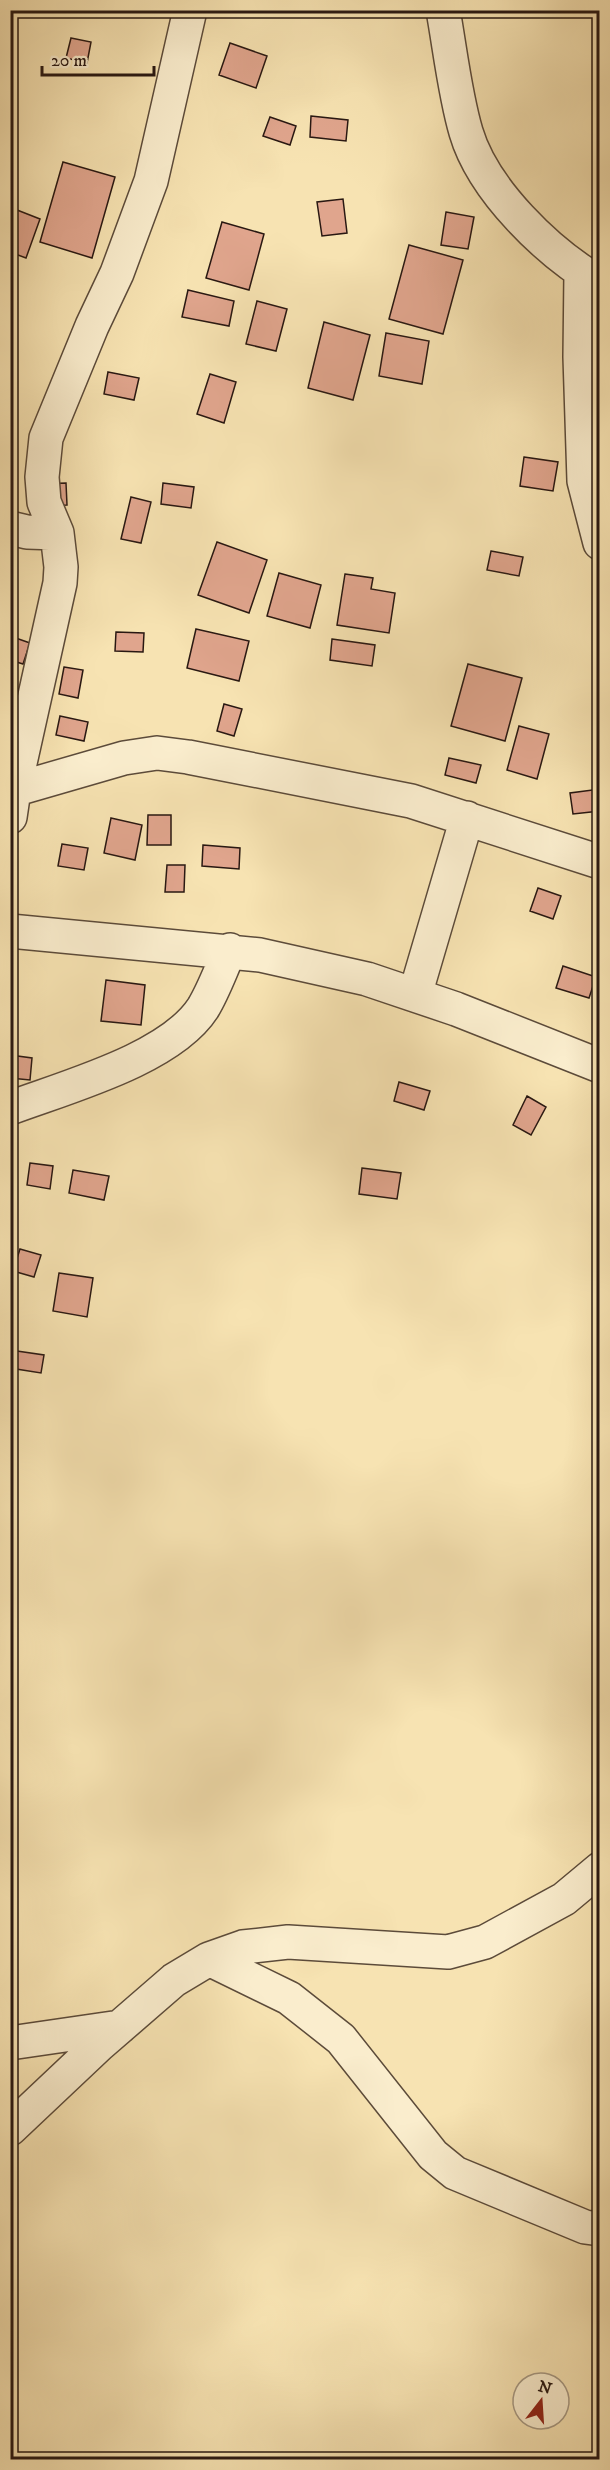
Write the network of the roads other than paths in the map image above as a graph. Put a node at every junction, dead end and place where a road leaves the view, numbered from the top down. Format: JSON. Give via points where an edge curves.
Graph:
{"nodes":[{"id":1,"x":190,"y":10,"type":"edge"},
{"id":2,"x":443,"y":10,"type":"edge"},
{"id":3,"x":590,"y":277,"type":"edge"},
{"id":4,"x":10,"y":528,"type":"edge"},
{"id":5,"x":57,"y":533,"type":"junction"},
{"id":6,"x":600,"y":543,"type":"edge"},
{"id":7,"x":12,"y":799,"type":"edge"},
{"id":8,"x":467,"y":818,"type":"junction"},
{"id":9,"x":600,"y":862,"type":"edge"},
{"id":10,"x":10,"y":931,"type":"edge"},
{"id":11,"x":230,"y":950,"type":"junction"},
{"id":12,"x":415,"y":996,"type":"junction"},
{"id":13,"x":600,"y":1066,"type":"edge"},
{"id":14,"x":10,"y":1108,"type":"edge"},
{"id":15,"x":600,"y":1869,"type":"edge"},
{"id":16,"x":209,"y":1959,"type":"junction"},
{"id":17,"x":120,"y":2027,"type":"junction"},
{"id":18,"x":10,"y":2043,"type":"edge"},
{"id":19,"x":10,"y":2129,"type":"edge"},
{"id":20,"x":600,"y":2229,"type":"edge"}],
"edges":[{"from":1,"to":5,"type":"street","via":[[151,181],[117,273],[46,438],[44,502]]},
{"from":2,"to":3,"type":"street","via":[[466,133],[489,181],[527,226]]},
{"from":3,"to":6,"type":"street","via":[[584,481]]},
{"from":4,"to":5,"type":"street"},
{"from":5,"to":7,"type":"street","via":[[60,583]]},
{"from":7,"to":8,"type":"street","via":[[124,758],[157,753],[411,801]]},
{"from":8,"to":9,"type":"street"},
{"from":8,"to":12,"type":"street"},
{"from":10,"to":11,"type":"street"},
{"from":11,"to":12,"type":"street","via":[[367,980]]},
{"from":11,"to":14,"type":"street","via":[[202,1009],[174,1038],[131,1063]]},
{"from":12,"to":13,"type":"street"},
{"from":15,"to":16,"type":"street","via":[[564,1899],[535,1915],[485,1942],[448,1952],[288,1942],[243,1947]]},
{"from":16,"to":17,"type":"street","via":[[174,1980]]},
{"from":16,"to":20,"type":"street","via":[[289,1998],[341,2039],[433,2156],[455,2173],[575,2223]]},
{"from":17,"to":18,"type":"street"},
{"from":17,"to":19,"type":"street"}]}
